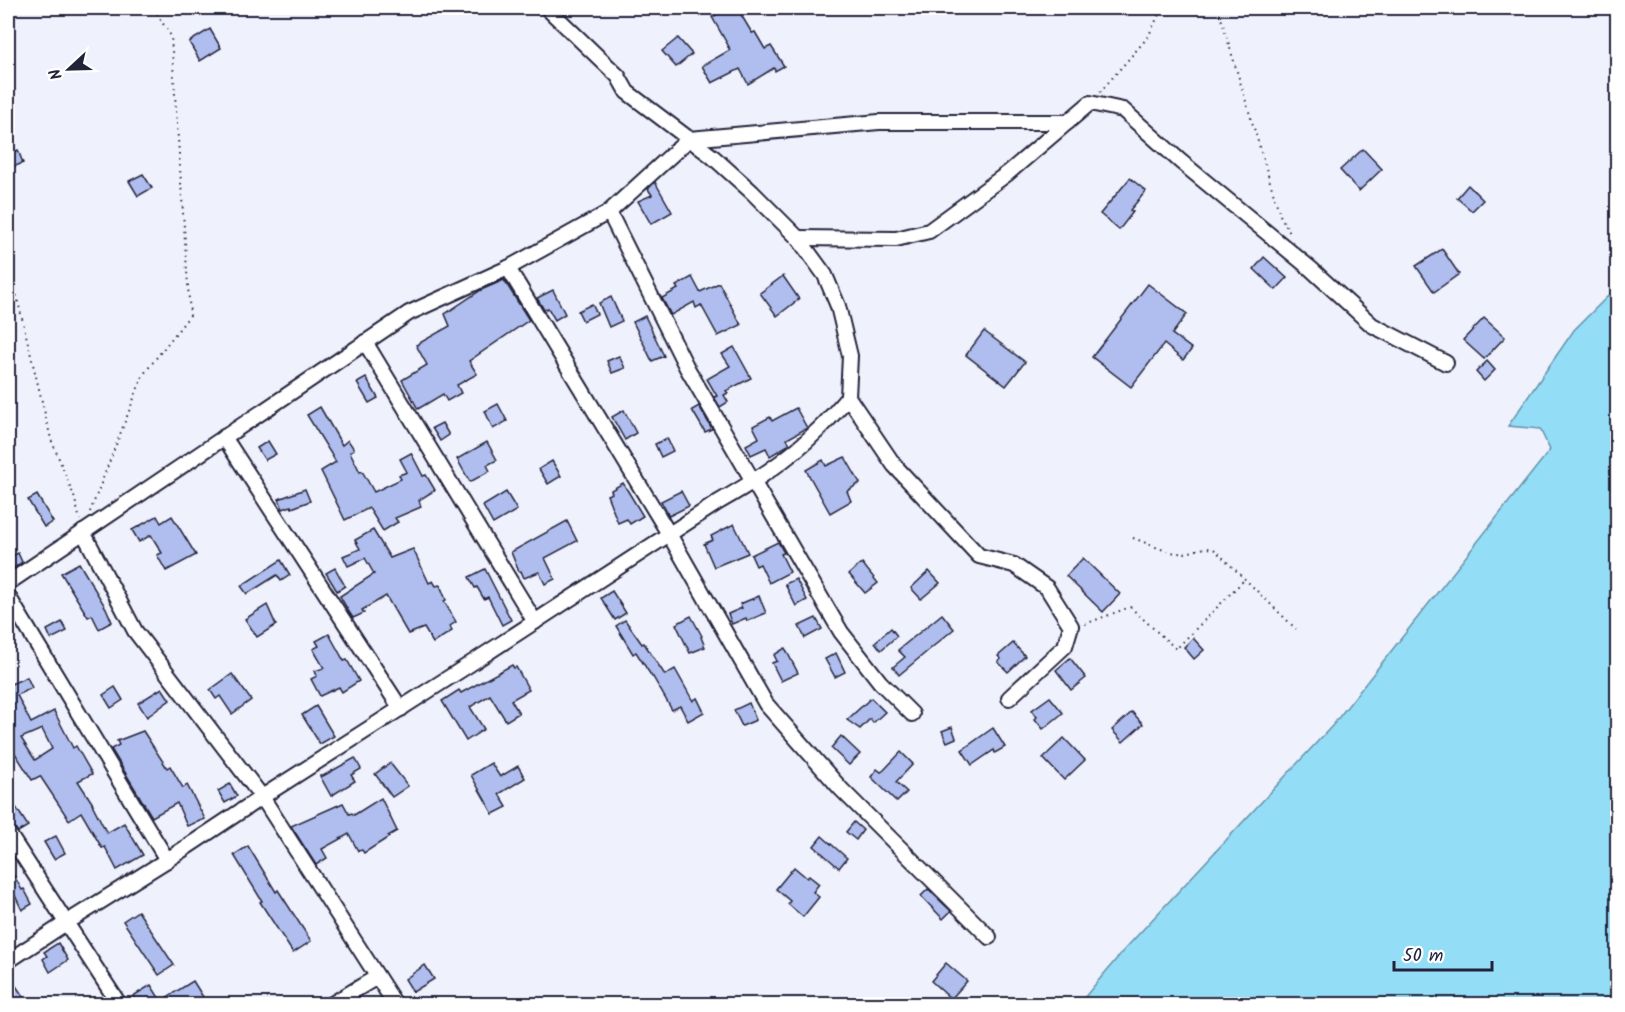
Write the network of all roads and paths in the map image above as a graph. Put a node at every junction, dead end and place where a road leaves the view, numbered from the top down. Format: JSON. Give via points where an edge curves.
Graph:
{"nodes":[{"id":1,"x":153,"y":8,"type":"edge"},
{"id":2,"x":547,"y":8,"type":"edge"},
{"id":3,"x":1162,"y":8,"type":"edge"},
{"id":4,"x":1218,"y":8,"type":"edge"},
{"id":5,"x":1090,"y":103,"type":"junction"},
{"id":6,"x":1068,"y":122,"type":"junction"},
{"id":7,"x":689,"y":139,"type":"junction"},
{"id":8,"x":609,"y":212,"type":"junction"},
{"id":9,"x":798,"y":238,"type":"junction"},
{"id":10,"x":1295,"y":242,"type":"dead end"},
{"id":11,"x":8,"y":260,"type":"edge"},
{"id":12,"x":508,"y":268,"type":"junction"},
{"id":13,"x":365,"y":342,"type":"junction"},
{"id":14,"x":1446,"y":363,"type":"dead end"},
{"id":15,"x":848,"y":397,"type":"junction"},
{"id":16,"x":224,"y":437,"type":"junction"},
{"id":17,"x":753,"y":482,"type":"junction"},
{"id":18,"x":83,"y":532,"type":"junction"},
{"id":19,"x":669,"y":534,"type":"junction"},
{"id":20,"x":1133,"y":538,"type":"dead end"},
{"id":21,"x":1245,"y":579,"type":"junction"},
{"id":22,"x":8,"y":584,"type":"edge"},
{"id":23,"x":8,"y":596,"type":"edge"},
{"id":24,"x":535,"y":622,"type":"junction"},
{"id":25,"x":1071,"y":626,"type":"junction"},
{"id":26,"x":1296,"y":629,"type":"dead end"},
{"id":27,"x":1009,"y":698,"type":"dead end"},
{"id":28,"x":401,"y":709,"type":"junction"},
{"id":29,"x":912,"y":714,"type":"dead end"},
{"id":30,"x":262,"y":796,"type":"junction"},
{"id":31,"x":8,"y":833,"type":"edge"},
{"id":32,"x":166,"y":860,"type":"junction"},
{"id":33,"x":66,"y":923,"type":"junction"},
{"id":34,"x":989,"y":936,"type":"dead end"},
{"id":35,"x":8,"y":961,"type":"edge"},
{"id":36,"x":377,"y":976,"type":"junction"},
{"id":37,"x":119,"y":1005,"type":"edge"},
{"id":38,"x":332,"y":1005,"type":"edge"},
{"id":39,"x":395,"y":1005,"type":"edge"}],
"edges":[{"from":1,"to":18,"type":"path","via":[[171,36],[190,315],[143,375]]},
{"from":2,"to":7,"type":"street","via":[[618,76],[627,92]]},
{"from":3,"to":5,"type":"path","via":[[1148,37]]},
{"from":4,"to":10,"type":"path","via":[[1280,215]]},
{"from":5,"to":6,"type":"street"},
{"from":5,"to":14,"type":"street","via":[[1122,110],[1372,325]]},
{"from":6,"to":7,"type":"street","via":[[879,122]]},
{"from":6,"to":9,"type":"street","via":[[1008,173],[929,231],[896,239]]},
{"from":7,"to":8,"type":"street"},
{"from":7,"to":9,"type":"street","via":[[752,192]]},
{"from":8,"to":12,"type":"street"},
{"from":8,"to":17,"type":"street","via":[[687,368]]},
{"from":9,"to":15,"type":"street","via":[[825,275],[838,306],[850,356]]},
{"from":11,"to":18,"type":"path","via":[[51,439],[74,496]]},
{"from":12,"to":13,"type":"street","via":[[409,313]]},
{"from":12,"to":19,"type":"street"},
{"from":13,"to":16,"type":"street"},
{"from":13,"to":24,"type":"street"},
{"from":15,"to":17,"type":"street","via":[[817,432]]},
{"from":15,"to":25,"type":"street","via":[[894,465],[979,556],[1014,565],[1047,588]]},
{"from":16,"to":18,"type":"street"},
{"from":16,"to":28,"type":"street"},
{"from":17,"to":19,"type":"street"},
{"from":17,"to":29,"type":"street","via":[[841,632],[880,682]]},
{"from":18,"to":22,"type":"street"},
{"from":18,"to":30,"type":"street","via":[[135,631]]},
{"from":19,"to":24,"type":"street"},
{"from":19,"to":34,"type":"street","via":[[766,704],[841,789]]},
{"from":20,"to":21,"type":"path","via":[[1181,554],[1208,547]]},
{"from":21,"to":25,"type":"path","via":[[1176,649],[1130,607]]},
{"from":21,"to":26,"type":"path"},
{"from":23,"to":32,"type":"street"},
{"from":24,"to":28,"type":"street"},
{"from":25,"to":27,"type":"street","via":[[1065,646]]},
{"from":28,"to":30,"type":"street"},
{"from":30,"to":32,"type":"street"},
{"from":30,"to":36,"type":"street"},
{"from":31,"to":33,"type":"street"},
{"from":32,"to":33,"type":"street"},
{"from":33,"to":35,"type":"street"},
{"from":33,"to":37,"type":"street"},
{"from":36,"to":38,"type":"street"},
{"from":36,"to":39,"type":"street"}]}
